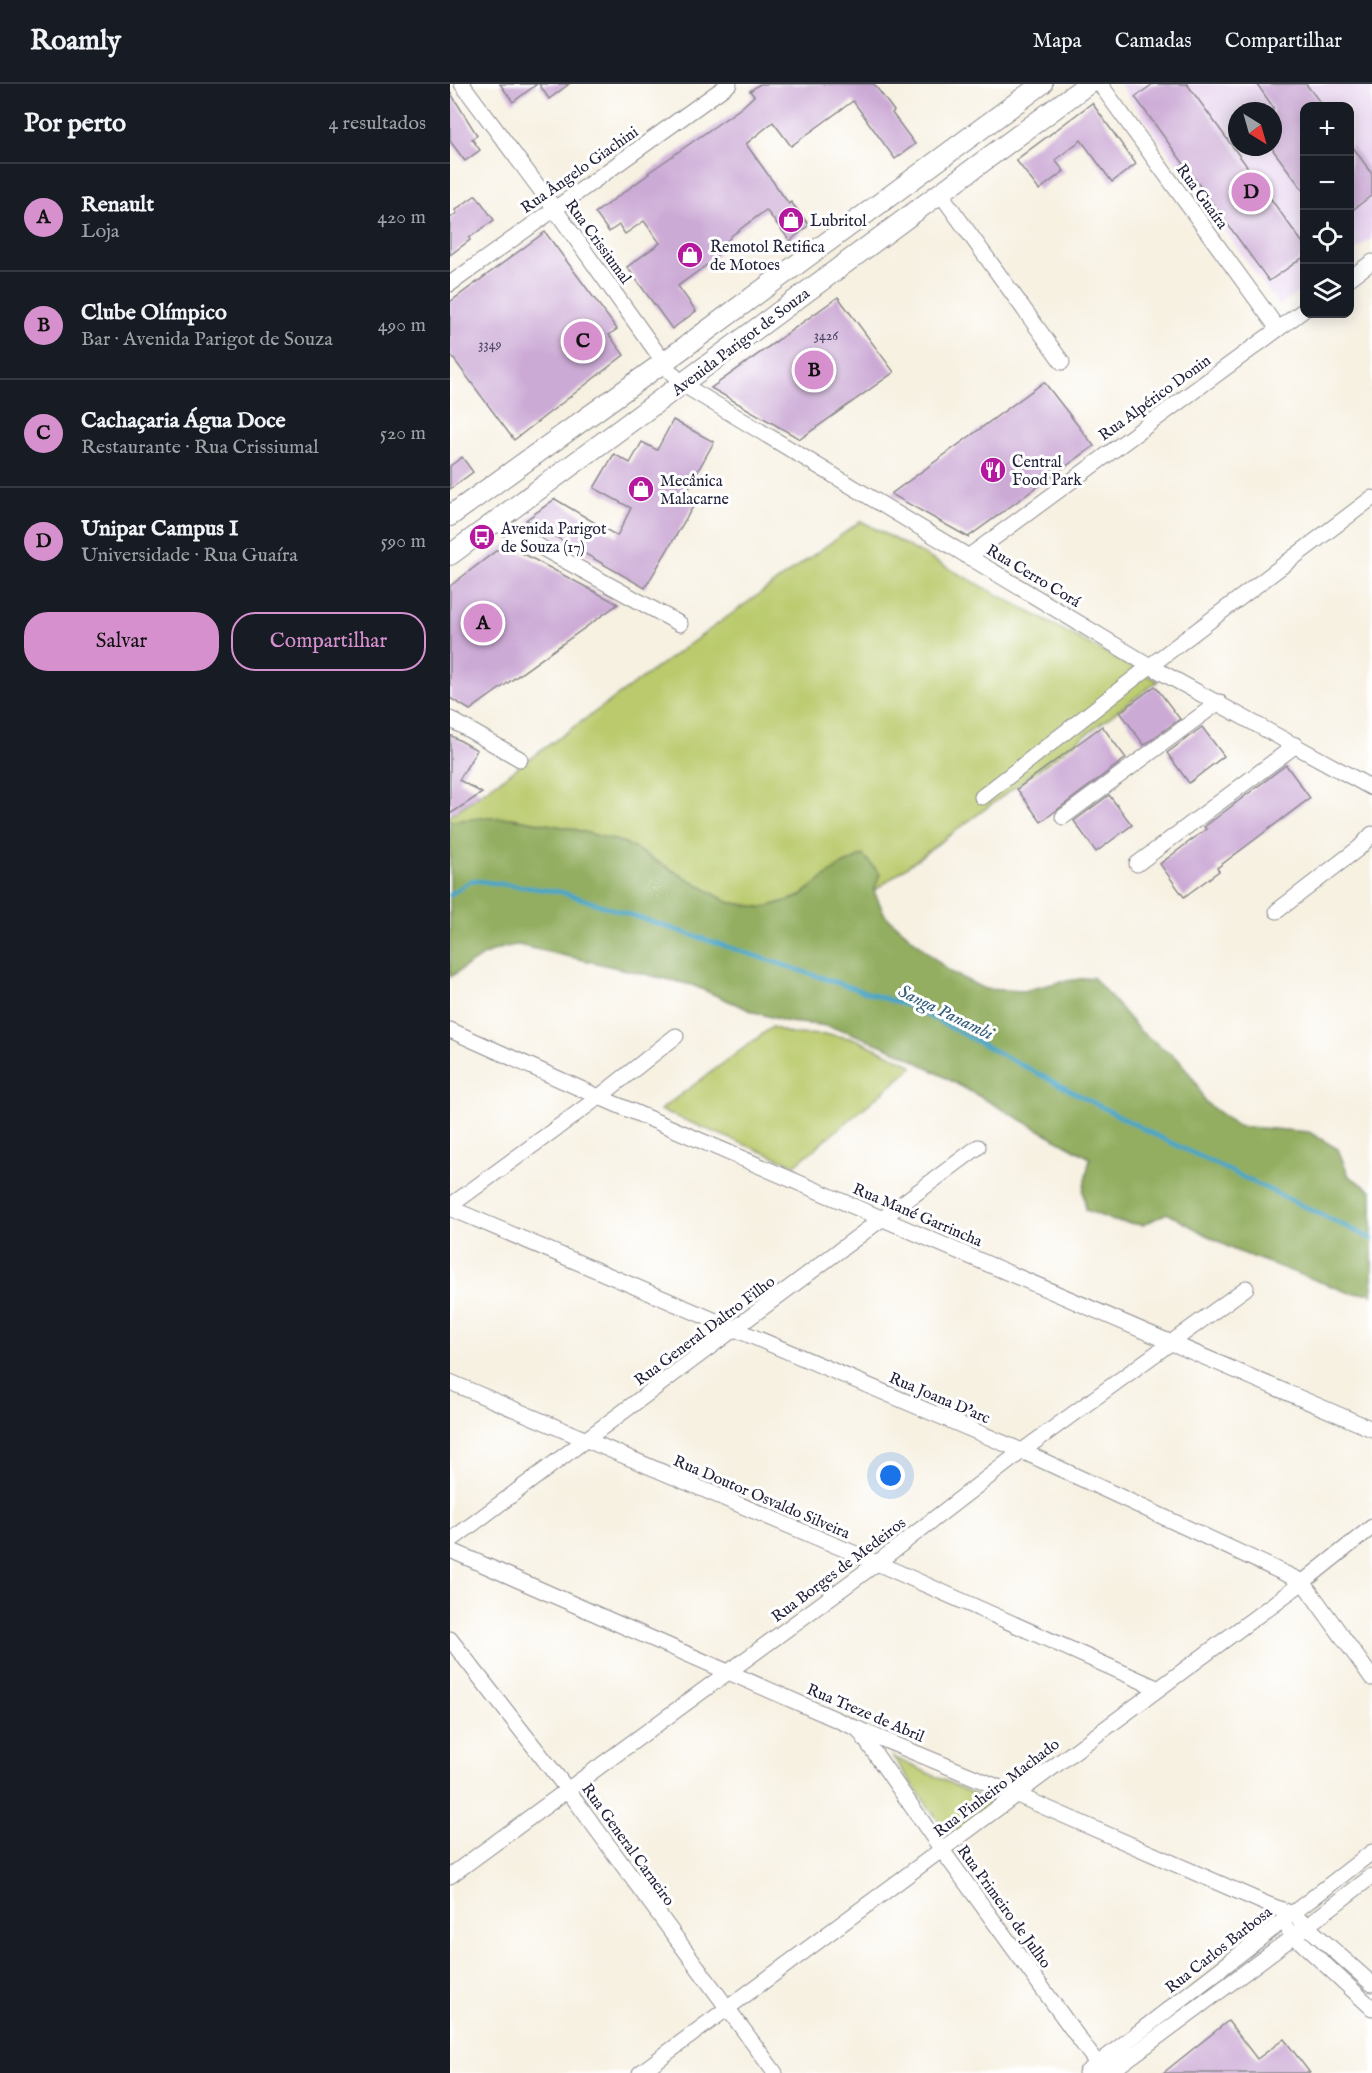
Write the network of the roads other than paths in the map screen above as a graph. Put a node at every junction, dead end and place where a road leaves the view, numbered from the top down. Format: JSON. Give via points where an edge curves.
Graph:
{"nodes":[{"id":1,"x":462,"y":84,"type":"edge"},
{"id":2,"x":729,"y":84,"type":"edge"},
{"id":3,"x":1042,"y":84,"type":"edge"},
{"id":4,"x":1100,"y":84,"type":"edge"},
{"id":5,"x":1075,"y":87,"type":"edge"},
{"id":6,"x":940,"y":193,"type":"junction"},
{"id":7,"x":554,"y":208,"type":"junction"},
{"id":8,"x":1372,"y":262,"type":"edge"},
{"id":9,"x":1354,"y":275,"type":"edge"},
{"id":10,"x":450,"y":284,"type":"edge"},
{"id":11,"x":1300,"y":314,"type":"edge"},
{"id":12,"x":1278,"y":329,"type":"junction"},
{"id":13,"x":664,"y":362,"type":"junction"},
{"id":14,"x":1062,"y":362,"type":"dead end"},
{"id":15,"x":682,"y":384,"type":"junction"},
{"id":16,"x":593,"y":450,"type":"junction"},
{"id":17,"x":1372,"y":498,"type":"edge"},
{"id":18,"x":450,"y":516,"type":"edge"},
{"id":19,"x":495,"y":522,"type":"junction"},
{"id":20,"x":450,"y":555,"type":"edge"},
{"id":21,"x":968,"y":557,"type":"junction"},
{"id":22,"x":680,"y":624,"type":"dead end"},
{"id":23,"x":1150,"y":666,"type":"junction"},
{"id":24,"x":1219,"y":702,"type":"junction"},
{"id":25,"x":450,"y":719,"type":"edge"},
{"id":26,"x":1296,"y":745,"type":"junction"},
{"id":27,"x":520,"y":759,"type":"dead end"},
{"id":28,"x":1372,"y":788,"type":"edge"},
{"id":29,"x":982,"y":796,"type":"dead end"},
{"id":30,"x":1063,"y":817,"type":"dead end"},
{"id":31,"x":1372,"y":834,"type":"edge"},
{"id":32,"x":1137,"y":864,"type":"dead end"},
{"id":33,"x":1277,"y":911,"type":"dead end"},
{"id":34,"x":450,"y":1030,"type":"edge"},
{"id":35,"x":676,"y":1036,"type":"dead end"},
{"id":36,"x":598,"y":1098,"type":"junction"},
{"id":37,"x":978,"y":1147,"type":"dead end"},
{"id":38,"x":450,"y":1207,"type":"edge"},
{"id":39,"x":884,"y":1220,"type":"junction"},
{"id":40,"x":1246,"y":1288,"type":"dead end"},
{"id":41,"x":735,"y":1329,"type":"junction"},
{"id":42,"x":1172,"y":1342,"type":"junction"},
{"id":43,"x":450,"y":1382,"type":"edge"},
{"id":44,"x":1372,"y":1429,"type":"edge"},
{"id":45,"x":585,"y":1441,"type":"junction"},
{"id":46,"x":1022,"y":1451,"type":"junction"},
{"id":47,"x":1372,"y":1527,"type":"edge"},
{"id":48,"x":450,"y":1541,"type":"edge"},
{"id":49,"x":450,"y":1550,"type":"edge"},
{"id":50,"x":877,"y":1563,"type":"junction"},
{"id":51,"x":1303,"y":1582,"type":"junction"},
{"id":52,"x":450,"y":1639,"type":"edge"},
{"id":53,"x":730,"y":1672,"type":"junction"},
{"id":54,"x":1372,"y":1678,"type":"edge"},
{"id":55,"x":1157,"y":1689,"type":"junction"},
{"id":56,"x":858,"y":1729,"type":"junction"},
{"id":57,"x":567,"y":1790,"type":"junction"},
{"id":58,"x":1017,"y":1795,"type":"junction"},
{"id":59,"x":942,"y":1850,"type":"junction"},
{"id":60,"x":1372,"y":1852,"type":"edge"},
{"id":61,"x":450,"y":1876,"type":"edge"},
{"id":62,"x":1372,"y":1876,"type":"edge"},
{"id":63,"x":1287,"y":1918,"type":"junction"},
{"id":64,"x":1308,"y":1926,"type":"junction"},
{"id":65,"x":1294,"y":1936,"type":"junction"},
{"id":66,"x":1372,"y":1984,"type":"edge"},
{"id":67,"x":1372,"y":2008,"type":"edge"},
{"id":68,"x":727,"y":2009,"type":"junction"},
{"id":69,"x":1099,"y":2071,"type":"edge"},
{"id":70,"x":640,"y":2073,"type":"edge"},
{"id":71,"x":775,"y":2073,"type":"edge"}],
"edges":[{"from":1,"to":7,"type":"street","name":"Rua Crissiumal"},
{"from":2,"to":7,"type":"street","name":"Rua Ângelo Giachini"},
{"from":3,"to":13,"type":"main road","name":"Avenida Parigot de Souza"},
{"from":4,"to":12,"type":"street","name":"Rua Guaíra"},
{"from":5,"to":6,"type":"main road","name":"Avenida Parigot de Souza"},
{"from":6,"to":14,"type":"street"},
{"from":6,"to":15,"type":"main road","name":"Avenida Parigot de Souza"},
{"from":7,"to":10,"type":"street","name":"Rua Ângelo Giachini"},
{"from":7,"to":13,"type":"street","name":"Rua Crissiumal"},
{"from":8,"to":9,"type":"street"},
{"from":11,"to":12,"type":"street","name":"Rua Alpérico Donin"},
{"from":12,"to":21,"type":"street","name":"Rua Alpérico Donin"},
{"from":13,"to":15,"type":"street","name":"Rua Crissiumal"},
{"from":13,"to":16,"type":"main road","via":[[667,373],[660,388]]},
{"from":13,"to":18,"type":"main road","name":"Avenida Parigot de Souza"},
{"from":15,"to":16,"type":"main road","name":"Avenida Parigot de Souza"},
{"from":15,"to":21,"type":"street","name":"Rua Cerro Corá"},
{"from":16,"to":19,"type":"main road","name":"Avenida Parigot de Souza"},
{"from":17,"to":23,"type":"street"},
{"from":19,"to":20,"type":"main road","name":"Avenida Parigot de Souza"},
{"from":19,"to":22,"type":"street"},
{"from":21,"to":23,"type":"street","name":"Rua Cerro Corá"},
{"from":23,"to":24,"type":"street","name":"Rua Cerro Corá"},
{"from":23,"to":29,"type":"street"},
{"from":24,"to":26,"type":"street","name":"Rua Cerro Corá"},
{"from":24,"to":30,"type":"street"},
{"from":25,"to":27,"type":"street"},
{"from":26,"to":28,"type":"street","name":"Rua Cerro Corá"},
{"from":26,"to":32,"type":"street"},
{"from":31,"to":33,"type":"street"},
{"from":34,"to":36,"type":"street","name":"Rua Mané Garrincha"},
{"from":35,"to":36,"type":"street"},
{"from":36,"to":38,"type":"street"},
{"from":36,"to":39,"type":"street","name":"Rua Mané Garrincha"},
{"from":37,"to":39,"type":"street","name":"Rua General Daltro Filho"},
{"from":38,"to":41,"type":"street","name":"Rua Joana D'arc"},
{"from":39,"to":41,"type":"street","name":"Rua General Daltro Filho"},
{"from":39,"to":42,"type":"street","name":"Rua Mané Garrincha"},
{"from":40,"to":42,"type":"street","name":"Rua Borges de Medeiros"},
{"from":41,"to":45,"type":"street","name":"Rua General Daltro Filho"},
{"from":41,"to":46,"type":"street","name":"Rua Joana D'arc"},
{"from":42,"to":44,"type":"street","name":"Rua Mané Garrincha"},
{"from":42,"to":46,"type":"street","name":"Rua Borges de Medeiros"},
{"from":43,"to":45,"type":"street","name":"Rua Doutor Osvaldo Silveira"},
{"from":45,"to":48,"type":"street","name":"Rua General Daltro Filho"},
{"from":45,"to":50,"type":"street","name":"Rua Doutor Osvaldo Silveira"},
{"from":46,"to":50,"type":"street","name":"Rua Borges de Medeiros"},
{"from":46,"to":51,"type":"street","name":"Rua Joana D'arc"},
{"from":47,"to":51,"type":"street","name":"Rua Pinheiro Machado"},
{"from":49,"to":53,"type":"street","name":"Rua Treze de Abril"},
{"from":50,"to":53,"type":"street","name":"Rua Borges de Medeiros"},
{"from":50,"to":55,"type":"street","name":"Rua Doutor Osvaldo Silveira"},
{"from":51,"to":54,"type":"street","name":"Rua Joana D'arc"},
{"from":51,"to":55,"type":"street","name":"Rua Pinheiro Machado"},
{"from":52,"to":57,"type":"street","name":"Rua General Carneiro"},
{"from":53,"to":56,"type":"street","name":"Rua Treze de Abril"},
{"from":53,"to":57,"type":"street","name":"Rua Borges de Medeiros"},
{"from":55,"to":58,"type":"street","name":"Rua Pinheiro Machado"},
{"from":56,"to":58,"type":"street","name":"Rua Treze de Abril"},
{"from":56,"to":59,"type":"street","name":"Rua Primeiro de Julho"},
{"from":57,"to":61,"type":"street","name":"Rua Borges de Medeiros"},
{"from":57,"to":68,"type":"street","name":"Rua General Carneiro"},
{"from":58,"to":59,"type":"street","name":"Rua Pinheiro Machado"},
{"from":58,"to":63,"type":"street","name":"Rua Treze de Abril","via":[[1269,1905]]},
{"from":59,"to":68,"type":"street","name":"Rua Pinheiro Machado"},
{"from":59,"to":69,"type":"street","name":"Rua Primeiro de Julho"},
{"from":60,"to":63,"type":"street","name":"Rua Carlos Barbosa"},
{"from":62,"to":64,"type":"street","name":"Rua Carlos Barbosa"},
{"from":63,"to":64,"type":"street","name":"Rua Treze de Abril"},
{"from":63,"to":65,"type":"street","name":"Rua Treze de Abril"},
{"from":63,"to":69,"type":"street","name":"Rua Carlos Barbosa"},
{"from":64,"to":65,"type":"street","name":"Rua Carlos Barbosa"},
{"from":64,"to":66,"type":"street","name":"Rua Treze de Abril"},
{"from":65,"to":67,"type":"street","name":"Rua Treze de Abril"},
{"from":65,"to":69,"type":"street","name":"Rua Carlos Barbosa"},
{"from":68,"to":70,"type":"street","name":"Rua Pinheiro Machado"},
{"from":68,"to":71,"type":"street","name":"Rua General Carneiro"}]}
